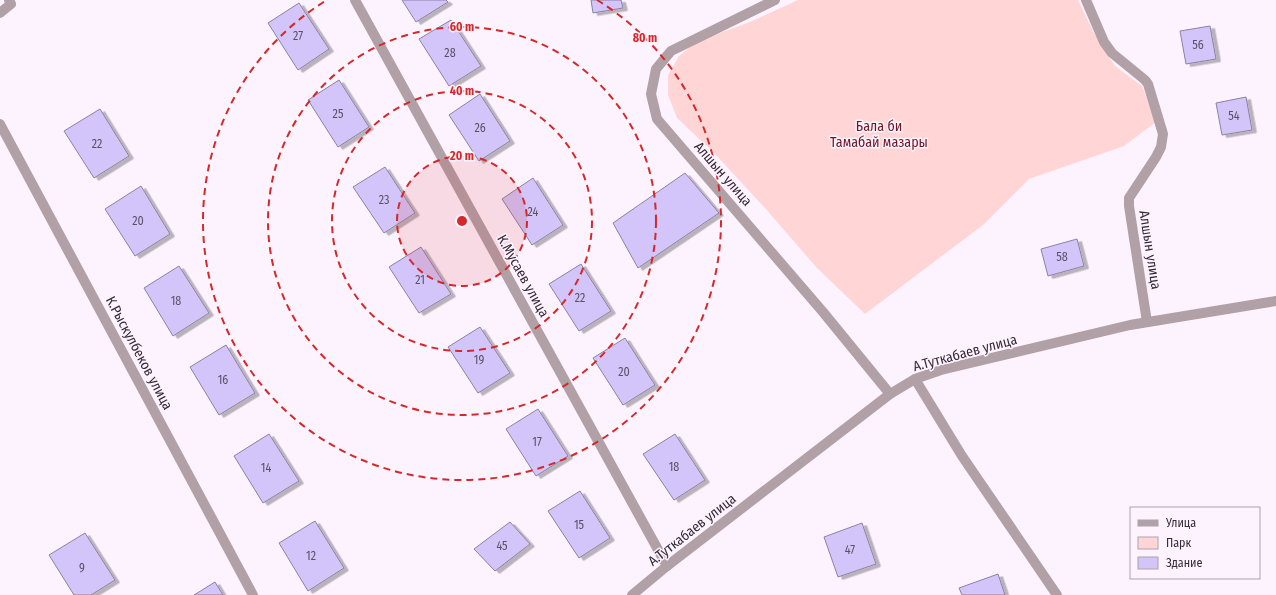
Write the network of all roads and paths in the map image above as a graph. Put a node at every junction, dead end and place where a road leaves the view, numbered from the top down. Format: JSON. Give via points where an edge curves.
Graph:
{"nodes":[{"id":1,"x":355,"y":0,"type":"edge"},
{"id":2,"x":775,"y":0,"type":"edge"},
{"id":3,"x":1086,"y":0,"type":"edge"},
{"id":4,"x":12,"y":1,"type":"edge"},
{"id":5,"x":0,"y":13,"type":"edge"},
{"id":6,"x":0,"y":124,"type":"edge"},
{"id":7,"x":1276,"y":301,"type":"edge"},
{"id":8,"x":1147,"y":322,"type":"junction"},
{"id":9,"x":915,"y":379,"type":"junction"},
{"id":10,"x":890,"y":394,"type":"junction"},
{"id":11,"x":667,"y":566,"type":"junction"},
{"id":12,"x":253,"y":595,"type":"edge"},
{"id":13,"x":632,"y":595,"type":"edge"},
{"id":14,"x":1057,"y":595,"type":"edge"}],
"edges":[{"from":1,"to":11,"type":"street","name":"К.Мусаев улица"},
{"from":2,"to":10,"type":"street","name":"Алшын улица","via":[[671,51],[656,69],[651,94],[657,119]]},
{"from":3,"to":8,"type":"street","name":"Алшын улица","via":[[1104,42],[1112,53],[1148,84],[1163,134],[1161,147],[1130,198],[1129,206]]},
{"from":4,"to":5,"type":"street"},
{"from":6,"to":12,"type":"street","name":"К.Рыскулбеков улица"},
{"from":7,"to":8,"type":"street","name":"А.Туткабаев улица"},
{"from":8,"to":9,"type":"street","name":"А.Туткабаев улица","via":[[941,370]]},
{"from":9,"to":10,"type":"street","name":"А.Туткабаев улица"},
{"from":9,"to":14,"type":"street","via":[[962,456]]},
{"from":10,"to":11,"type":"street","name":"А.Туткабаев улица"},
{"from":11,"to":13,"type":"street","name":"А.Туткабаев улица"}]}
